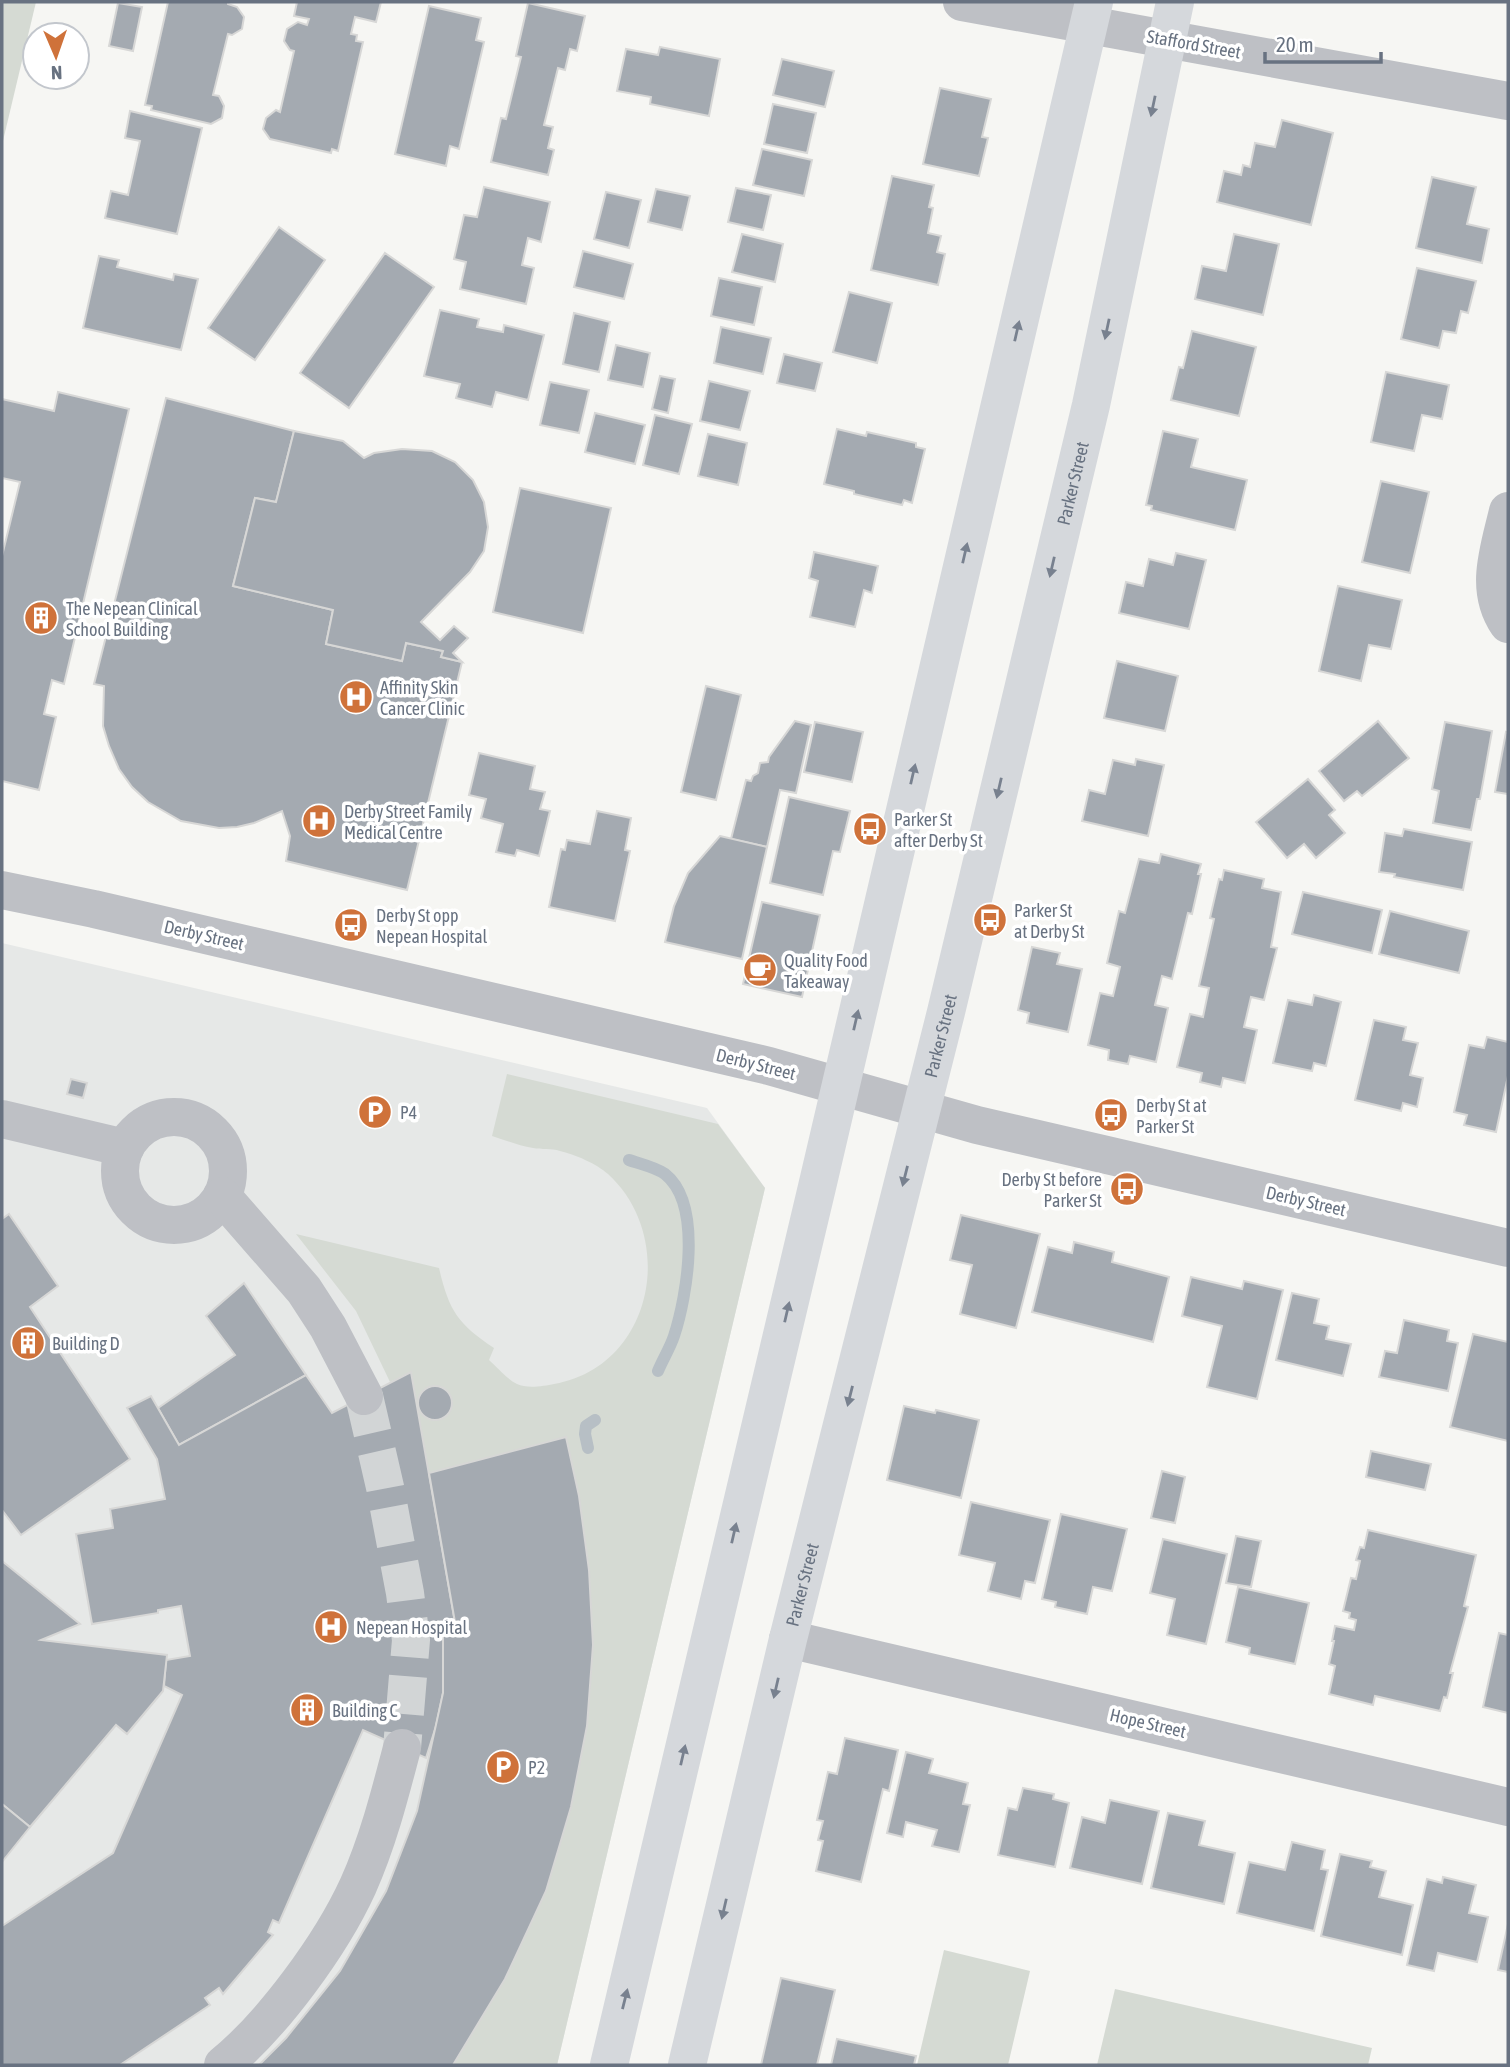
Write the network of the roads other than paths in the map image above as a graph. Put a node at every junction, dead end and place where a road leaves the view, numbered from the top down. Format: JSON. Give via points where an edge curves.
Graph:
{"nodes":[{"id":1,"x":962,"y":2,"type":"edge"},
{"id":2,"x":1175,"y":2,"type":"edge"},
{"id":3,"x":1091,"y":14,"type":"edge"},
{"id":4,"x":1167,"y":39,"type":"junction"},
{"id":5,"x":1508,"y":102,"type":"edge"},
{"id":6,"x":1508,"y":512,"type":"edge"},
{"id":7,"x":1508,"y":624,"type":"edge"},
{"id":8,"x":2,"y":890,"type":"edge"},
{"id":9,"x":840,"y":1086,"type":"junction"},
{"id":10,"x":922,"y":1109,"type":"junction"},
{"id":11,"x":2,"y":1119,"type":"edge"},
{"id":12,"x":125,"y":1148,"type":"junction"},
{"id":13,"x":222,"y":1196,"type":"junction"},
{"id":14,"x":1508,"y":1248,"type":"edge"},
{"id":15,"x":364,"y":1396,"type":"tunnel mouth"},
{"id":16,"x":788,"y":1639,"type":"junction"},
{"id":17,"x":402,"y":1748,"type":"tunnel mouth"},
{"id":18,"x":1508,"y":1808,"type":"edge"},
{"id":19,"x":223,"y":2065,"type":"edge"},
{"id":20,"x":609,"y":2065,"type":"edge"},
{"id":21,"x":687,"y":2065,"type":"edge"}],
"edges":[{"from":1,"to":3,"type":"street","name":"Stafford Street"},
{"from":2,"to":4,"type":"highway","name":"Parker Street"},
{"from":3,"to":4,"type":"street","name":"Stafford Street"},
{"from":9,"to":3,"type":"highway","one_way":true},
{"from":4,"to":5,"type":"street","name":"Stafford Street"},
{"from":4,"to":10,"type":"highway","name":"Parker Street","one_way":true,"via":[[1091,405]]},
{"from":6,"to":7,"type":"street","via":[[1495,567],[1495,596]]},
{"from":8,"to":9,"type":"street","name":"Derby Street"},
{"from":9,"to":10,"type":"street","name":"Derby Street"},
{"from":20,"to":9,"type":"highway","one_way":true},
{"from":10,"to":14,"type":"street","name":"Derby Street"},
{"from":10,"to":16,"type":"highway","name":"Parker Street","one_way":true},
{"from":11,"to":12,"type":"street"},
{"from":12,"to":13,"type":"street","via":[[120,1181],[136,1210],[149,1220],[183,1225],[212,1210]]},
{"from":12,"to":13,"type":"street","via":[[135,1133],[164,1118],[198,1122],[222,1146],[227,1161],[228,1179]]},
{"from":13,"to":15,"type":"street","via":[[304,1290]]},
{"from":16,"to":18,"type":"street","name":"Hope Street"},
{"from":16,"to":21,"type":"highway","name":"Parker Street","one_way":true},
{"from":17,"to":19,"type":"street","via":[[382,1822],[357,1887],[319,1954],[287,1997]]}]}
